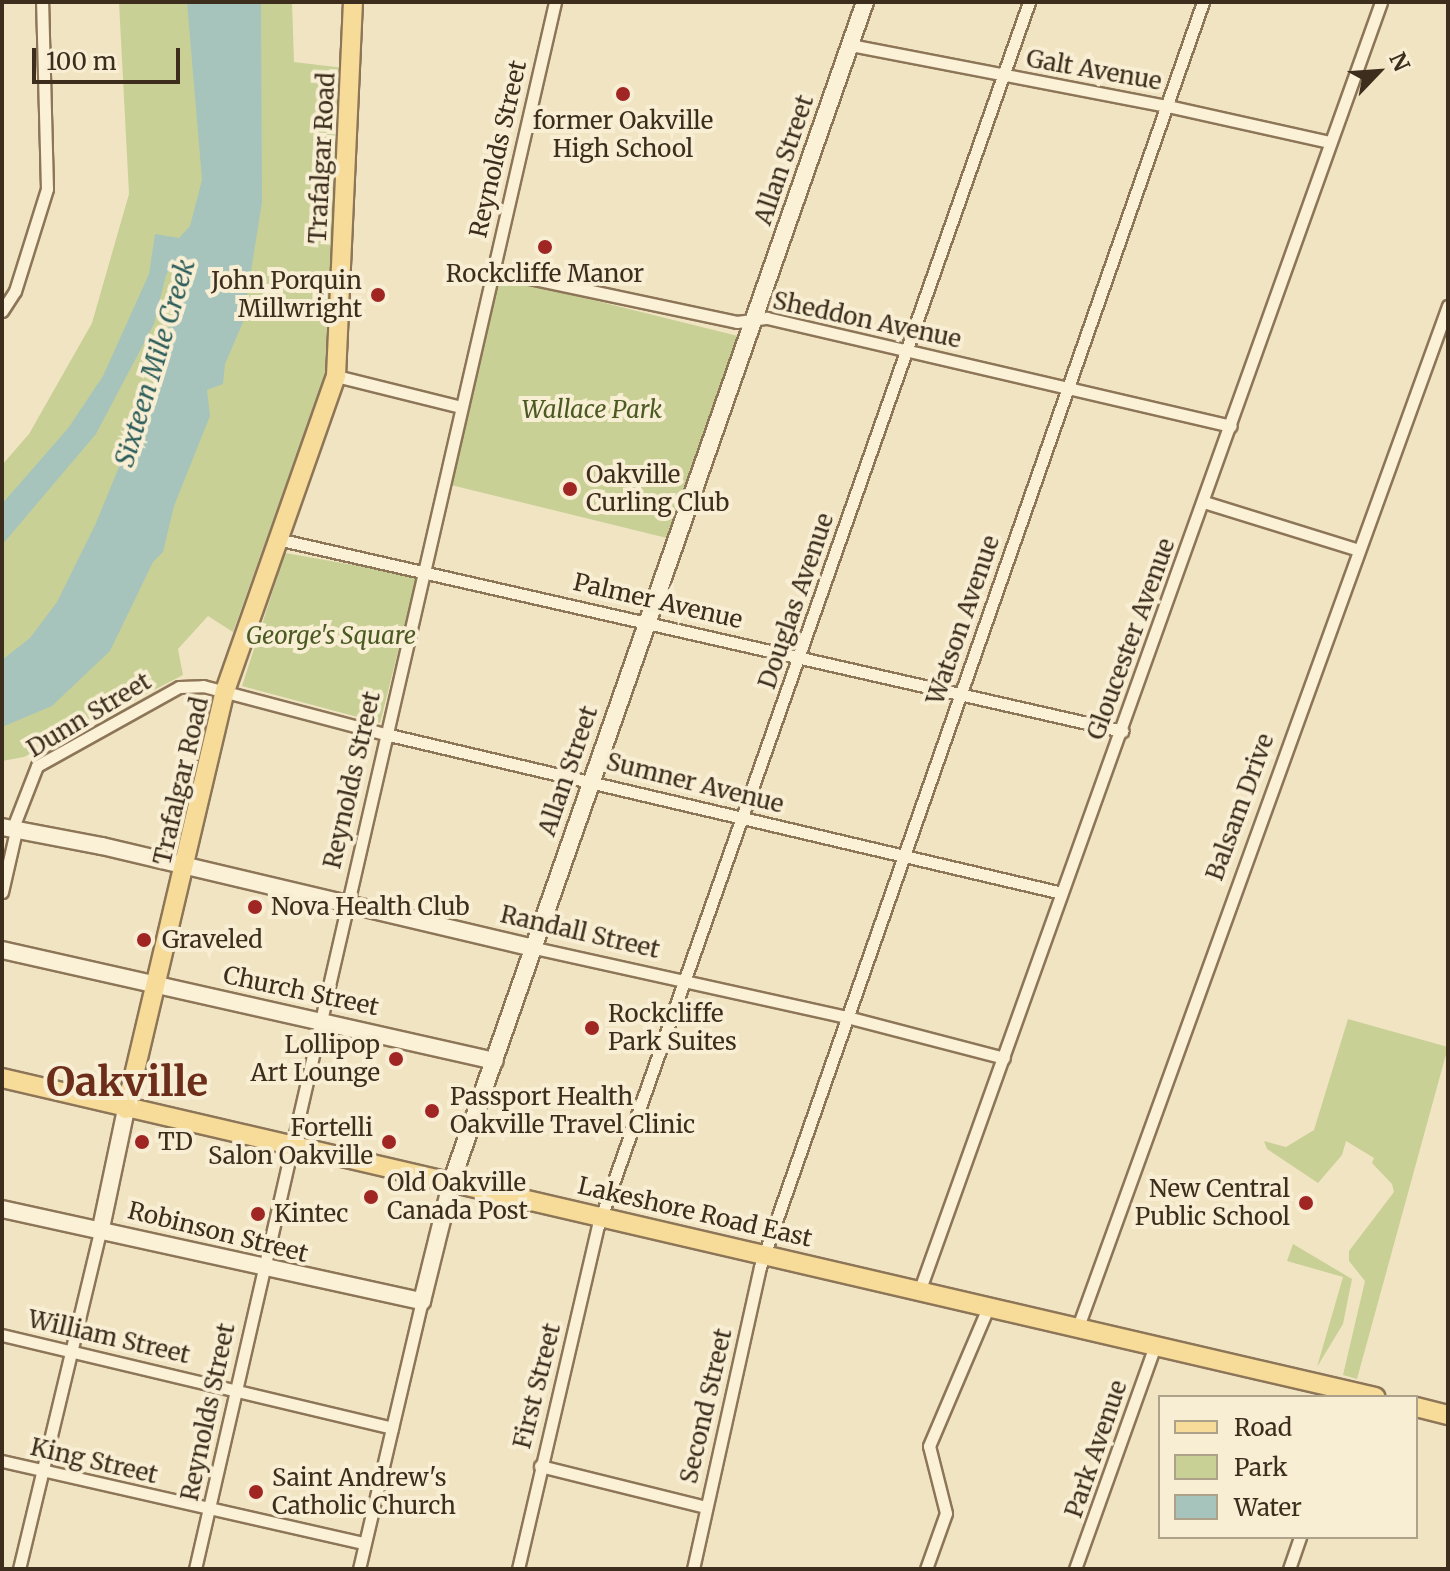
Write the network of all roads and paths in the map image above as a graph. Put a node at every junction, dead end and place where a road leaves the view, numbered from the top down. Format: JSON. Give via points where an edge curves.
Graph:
{"nodes":[{"id":1,"x":42,"y":2,"type":"edge"},
{"id":2,"x":353,"y":2,"type":"edge"},
{"id":3,"x":555,"y":2,"type":"edge"},
{"id":4,"x":865,"y":2,"type":"edge"},
{"id":5,"x":1029,"y":2,"type":"edge"},
{"id":6,"x":1203,"y":2,"type":"edge"},
{"id":7,"x":1381,"y":2,"type":"edge"},
{"id":8,"x":850,"y":45,"type":"junction"},
{"id":9,"x":1004,"y":76,"type":"junction"},
{"id":10,"x":1168,"y":106,"type":"junction"},
{"id":11,"x":1329,"y":142,"type":"junction"},
{"id":12,"x":492,"y":270,"type":"junction"},
{"id":13,"x":1448,"y":306,"type":"edge"},
{"id":14,"x":2,"y":311,"type":"edge"},
{"id":15,"x":754,"y":319,"type":"junction"},
{"id":16,"x":905,"y":349,"type":"junction"},
{"id":17,"x":336,"y":376,"type":"junction"},
{"id":18,"x":1068,"y":387,"type":"junction"},
{"id":19,"x":461,"y":407,"type":"junction"},
{"id":20,"x":1231,"y":426,"type":"junction"},
{"id":21,"x":1204,"y":502,"type":"junction"},
{"id":22,"x":277,"y":539,"type":"junction"},
{"id":23,"x":1356,"y":549,"type":"junction"},
{"id":24,"x":423,"y":569,"type":"junction"},
{"id":25,"x":646,"y":620,"type":"junction"},
{"id":26,"x":801,"y":657,"type":"junction"},
{"id":27,"x":225,"y":691,"type":"junction"},
{"id":28,"x":960,"y":693,"type":"junction"},
{"id":29,"x":1122,"y":731,"type":"junction"},
{"id":30,"x":385,"y":734,"type":"junction"},
{"id":31,"x":590,"y":780,"type":"junction"},
{"id":32,"x":743,"y":819,"type":"junction"},
{"id":33,"x":10,"y":829,"type":"edge"},
{"id":34,"x":904,"y":856,"type":"junction"},
{"id":35,"x":187,"y":865,"type":"junction"},
{"id":36,"x":2,"y":892,"type":"edge"},
{"id":37,"x":1062,"y":893,"type":"junction"},
{"id":38,"x":347,"y":902,"type":"junction"},
{"id":39,"x":535,"y":948,"type":"junction"},
{"id":40,"x":2,"y":950,"type":"edge"},
{"id":41,"x":681,"y":980,"type":"junction"},
{"id":42,"x":158,"y":985,"type":"junction"},
{"id":43,"x":847,"y":1017,"type":"junction"},
{"id":44,"x":320,"y":1019,"type":"junction"},
{"id":45,"x":1004,"y":1058,"type":"junction"},
{"id":46,"x":495,"y":1061,"type":"junction"},
{"id":47,"x":2,"y":1078,"type":"edge"},
{"id":48,"x":126,"y":1109,"type":"junction"},
{"id":49,"x":292,"y":1144,"type":"junction"},
{"id":50,"x":452,"y":1180,"type":"junction"},
{"id":51,"x":2,"y":1209,"type":"edge"},
{"id":52,"x":602,"y":1214,"type":"junction"},
{"id":53,"x":101,"y":1228,"type":"junction"},
{"id":54,"x":765,"y":1253,"type":"junction"},
{"id":55,"x":264,"y":1270,"type":"junction"},
{"id":56,"x":920,"y":1289,"type":"junction"},
{"id":57,"x":422,"y":1301,"type":"junction"},
{"id":58,"x":989,"y":1305,"type":"junction"},
{"id":59,"x":1079,"y":1324,"type":"junction"},
{"id":60,"x":2,"y":1335,"type":"edge"},
{"id":61,"x":1156,"y":1343,"type":"junction"},
{"id":62,"x":71,"y":1349,"type":"junction"},
{"id":63,"x":233,"y":1388,"type":"junction"},
{"id":64,"x":1352,"y":1394,"type":"edge"},
{"id":65,"x":1418,"y":1408,"type":"edge"},
{"id":66,"x":1448,"y":1415,"type":"edge"},
{"id":67,"x":392,"y":1428,"type":"junction"},
{"id":68,"x":2,"y":1461,"type":"edge"},
{"id":69,"x":540,"y":1466,"type":"junction"},
{"id":70,"x":44,"y":1471,"type":"junction"},
{"id":71,"x":706,"y":1507,"type":"junction"},
{"id":72,"x":209,"y":1511,"type":"junction"},
{"id":73,"x":1299,"y":1539,"type":"edge"},
{"id":74,"x":364,"y":1543,"type":"junction"},
{"id":75,"x":19,"y":1569,"type":"edge"},
{"id":76,"x":195,"y":1569,"type":"edge"},
{"id":77,"x":359,"y":1569,"type":"edge"},
{"id":78,"x":518,"y":1569,"type":"edge"},
{"id":79,"x":693,"y":1569,"type":"edge"},
{"id":80,"x":926,"y":1569,"type":"edge"},
{"id":81,"x":1075,"y":1569,"type":"edge"},
{"id":82,"x":1289,"y":1569,"type":"edge"}],
"edges":[{"from":1,"to":14,"type":"street","via":[[47,189],[15,291]]},
{"from":2,"to":17,"type":"main road","name":"Trafalgar Road"},
{"from":3,"to":12,"type":"street","name":"Reynolds Street"},
{"from":4,"to":8,"type":"street","name":"Allan Street"},
{"from":5,"to":9,"type":"street","name":"Douglas Avenue"},
{"from":6,"to":10,"type":"street","name":"Watson Avenue"},
{"from":7,"to":11,"type":"street","name":"Gloucester Avenue"},
{"from":8,"to":9,"type":"street","name":"Galt Avenue"},
{"from":8,"to":15,"type":"street","name":"Allan Street"},
{"from":9,"to":10,"type":"street","name":"Galt Avenue"},
{"from":9,"to":16,"type":"street","name":"Douglas Avenue"},
{"from":10,"to":11,"type":"street","name":"Galt Avenue"},
{"from":10,"to":18,"type":"street","name":"Watson Avenue"},
{"from":11,"to":20,"type":"street","name":"Gloucester Avenue"},
{"from":12,"to":15,"type":"street","name":"Sheddon Avenue","via":[[737,322]]},
{"from":12,"to":19,"type":"street","name":"Reynolds Street"},
{"from":13,"to":23,"type":"street","name":"Balsam Drive"},
{"from":15,"to":16,"type":"street","name":"Sheddon Avenue"},
{"from":15,"to":25,"type":"street","name":"Allan Street"},
{"from":16,"to":18,"type":"street","name":"Sheddon Avenue"},
{"from":16,"to":26,"type":"street","name":"Douglas Avenue"},
{"from":17,"to":19,"type":"street"},
{"from":17,"to":22,"type":"main road","name":"Trafalgar Road"},
{"from":18,"to":20,"type":"street","name":"Sheddon Avenue"},
{"from":18,"to":28,"type":"street","name":"Watson Avenue"},
{"from":19,"to":24,"type":"street","name":"Reynolds Street"},
{"from":20,"to":21,"type":"street","name":"Gloucester Avenue"},
{"from":21,"to":23,"type":"street"},
{"from":21,"to":29,"type":"street","name":"Gloucester Avenue"},
{"from":22,"to":24,"type":"street","name":"Palmer Avenue"},
{"from":22,"to":27,"type":"main road","name":"Trafalgar Road"},
{"from":23,"to":59,"type":"street","name":"Balsam Drive"},
{"from":24,"to":25,"type":"street","name":"Palmer Avenue"},
{"from":24,"to":30,"type":"street","name":"Reynolds Street"},
{"from":25,"to":26,"type":"street","name":"Palmer Avenue"},
{"from":25,"to":31,"type":"street","name":"Allan Street"},
{"from":26,"to":28,"type":"street","name":"Palmer Avenue"},
{"from":26,"to":32,"type":"street","name":"Douglas Avenue"},
{"from":27,"to":30,"type":"street","name":"Sumner Avenue"},
{"from":27,"to":33,"type":"street","name":"Dunn Street","via":[[179,687],[37,766]]},
{"from":27,"to":35,"type":"main road","name":"Trafalgar Road"},
{"from":28,"to":29,"type":"street","name":"Palmer Avenue"},
{"from":28,"to":34,"type":"street","name":"Watson Avenue"},
{"from":29,"to":37,"type":"street","name":"Gloucester Avenue"},
{"from":30,"to":31,"type":"street","name":"Sumner Avenue"},
{"from":30,"to":38,"type":"street","name":"Reynolds Street"},
{"from":31,"to":32,"type":"street","name":"Sumner Avenue"},
{"from":31,"to":39,"type":"street","name":"Allan Street"},
{"from":32,"to":34,"type":"street","name":"Sumner Avenue"},
{"from":32,"to":41,"type":"street","name":"Douglas Avenue"},
{"from":33,"to":35,"type":"street","name":"Randall Street"},
{"from":33,"to":36,"type":"street","name":"Dunn Street"},
{"from":34,"to":37,"type":"street","name":"Sumner Avenue"},
{"from":34,"to":43,"type":"street","name":"Watson Avenue"},
{"from":35,"to":38,"type":"street","name":"Randall Street"},
{"from":35,"to":42,"type":"main road","name":"Trafalgar Road"},
{"from":37,"to":45,"type":"street","name":"Gloucester Avenue"},
{"from":38,"to":39,"type":"street","name":"Randall Street"},
{"from":38,"to":44,"type":"street","name":"Reynolds Street"},
{"from":39,"to":41,"type":"street","name":"Randall Street"},
{"from":39,"to":46,"type":"street","name":"Allan Street"},
{"from":40,"to":42,"type":"street","name":"Church Street"},
{"from":41,"to":43,"type":"street","name":"Randall Street"},
{"from":41,"to":52,"type":"street","name":"Douglas Avenue"},
{"from":42,"to":44,"type":"street","name":"Church Street"},
{"from":42,"to":48,"type":"main road","name":"Trafalgar Road"},
{"from":43,"to":45,"type":"street","name":"Randall Street"},
{"from":43,"to":54,"type":"street","name":"Watson Avenue"},
{"from":44,"to":46,"type":"street","name":"Church Street"},
{"from":44,"to":49,"type":"street","name":"Reynolds Street"},
{"from":45,"to":56,"type":"street","name":"Gloucester Avenue"},
{"from":46,"to":50,"type":"street","name":"Allan Street"},
{"from":47,"to":48,"type":"main road","name":"Lakeshore Road East"},
{"from":48,"to":49,"type":"main road","name":"Lakeshore Road East"},
{"from":48,"to":53,"type":"street","name":"Trafalgar Road"},
{"from":49,"to":50,"type":"main road","name":"Lakeshore Road East"},
{"from":49,"to":55,"type":"street","name":"Reynolds Street"},
{"from":50,"to":52,"type":"main road","name":"Lakeshore Road East"},
{"from":50,"to":57,"type":"street","name":"Allan Street"},
{"from":51,"to":53,"type":"street","name":"Robinson Street"},
{"from":52,"to":54,"type":"main road","name":"Lakeshore Road East"},
{"from":52,"to":69,"type":"street","name":"First Street"},
{"from":53,"to":55,"type":"street","name":"Robinson Street"},
{"from":53,"to":62,"type":"street","name":"Trafalgar Road"},
{"from":54,"to":56,"type":"main road","name":"Lakeshore Road East"},
{"from":54,"to":71,"type":"street","name":"Second Street"},
{"from":55,"to":57,"type":"street","name":"Robinson Street"},
{"from":55,"to":63,"type":"street","name":"Reynolds Street"},
{"from":56,"to":58,"type":"main road","name":"Lakeshore Road East"},
{"from":57,"to":67,"type":"street","name":"Allan Street"},
{"from":58,"to":59,"type":"main road","name":"Lakeshore Road East"},
{"from":58,"to":80,"type":"street","via":[[929,1446],[946,1513]]},
{"from":59,"to":61,"type":"main road","name":"Lakeshore Road East"},
{"from":60,"to":62,"type":"street","name":"William Street"},
{"from":61,"to":64,"type":"main road","name":"Lakeshore Road East"},
{"from":61,"to":81,"type":"street","name":"Park Avenue"},
{"from":62,"to":63,"type":"street","name":"William Street"},
{"from":62,"to":70,"type":"street","name":"Trafalgar Road"},
{"from":63,"to":67,"type":"street","name":"William Street"},
{"from":63,"to":72,"type":"street","name":"Reynolds Street"},
{"from":65,"to":66,"type":"main road"},
{"from":67,"to":74,"type":"street","name":"Allan Street"},
{"from":68,"to":70,"type":"street","name":"King Street"},
{"from":69,"to":71,"type":"street"},
{"from":69,"to":78,"type":"street","name":"First Street"},
{"from":70,"to":72,"type":"street","name":"King Street"},
{"from":70,"to":75,"type":"street","name":"Trafalgar Road"},
{"from":71,"to":79,"type":"street","name":"Second Street"},
{"from":72,"to":74,"type":"street","name":"King Street"},
{"from":72,"to":76,"type":"street","name":"Reynolds Street"},
{"from":73,"to":82,"type":"street"},
{"from":74,"to":77,"type":"street","name":"Allan Street"}]}
